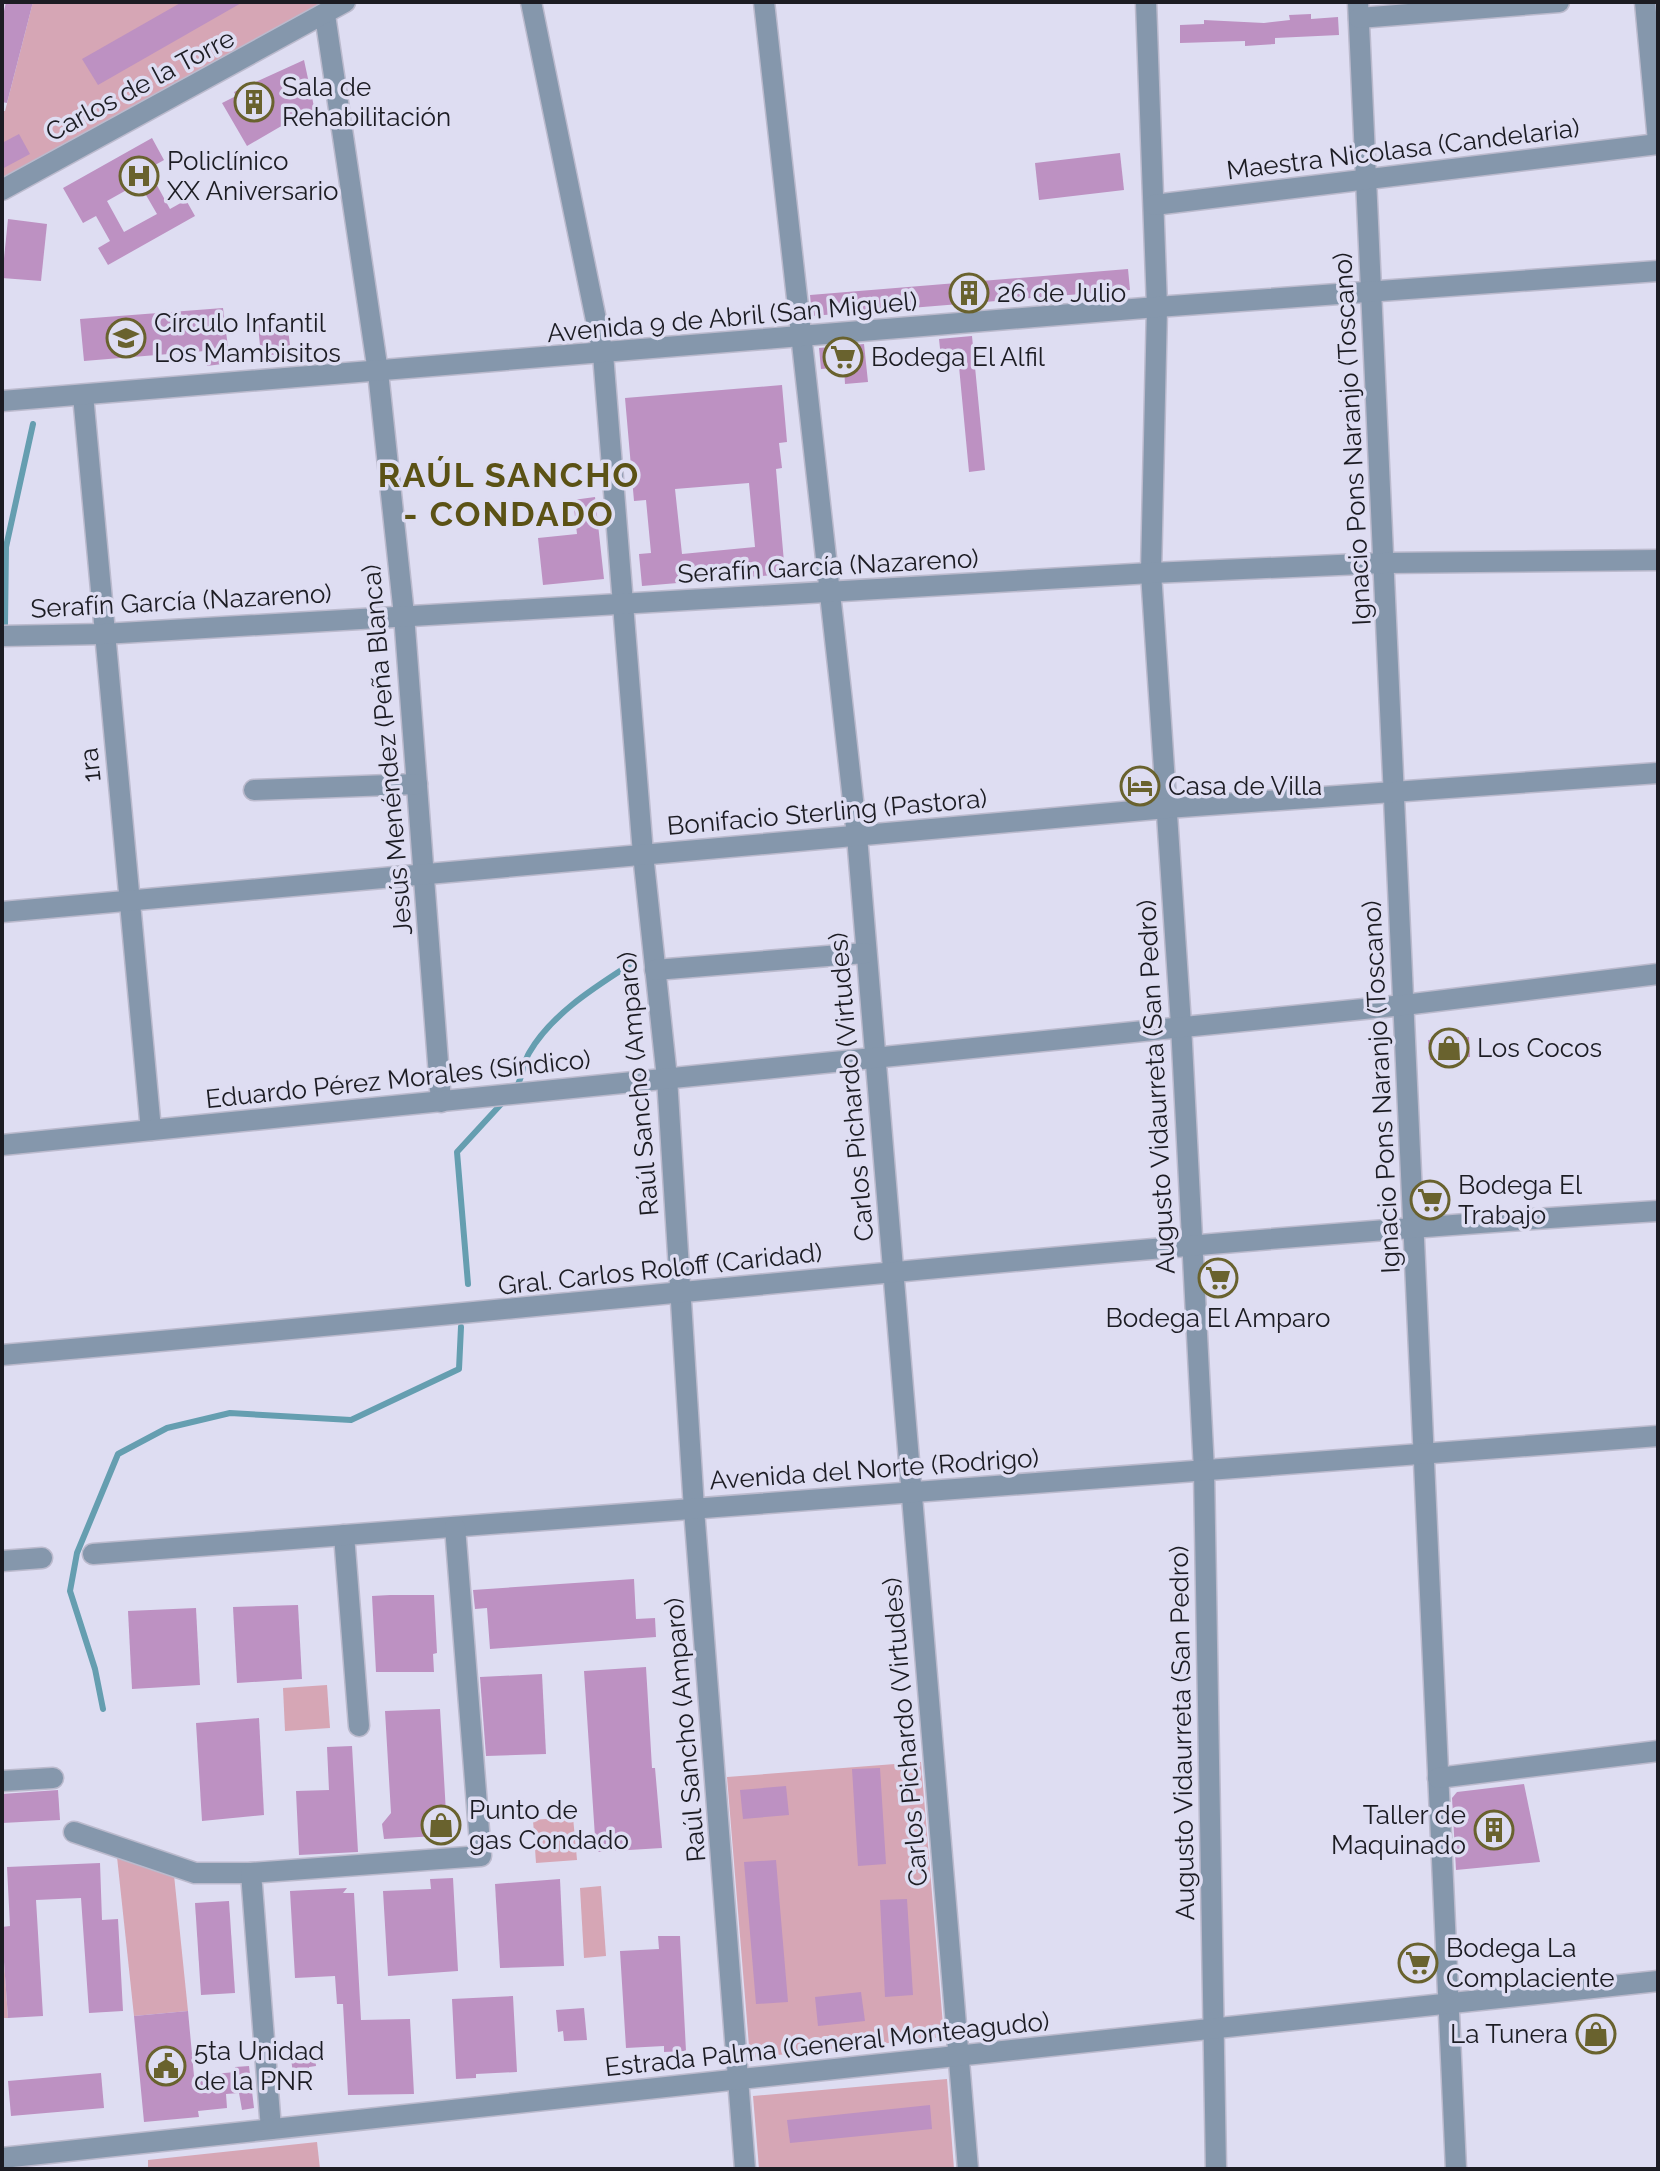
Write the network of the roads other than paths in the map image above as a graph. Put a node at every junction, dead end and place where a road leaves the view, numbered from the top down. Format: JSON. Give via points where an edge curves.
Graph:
{"nodes":[{"id":1,"x":345,"y":2,"type":"edge"},
{"id":2,"x":531,"y":2,"type":"edge"},
{"id":3,"x":764,"y":2,"type":"edge"},
{"id":4,"x":1146,"y":2,"type":"edge"},
{"id":5,"x":1559,"y":2,"type":"edge"},
{"id":6,"x":1645,"y":2,"type":"edge"},
{"id":7,"x":1455,"y":6,"type":"edge"},
{"id":8,"x":1359,"y":10,"type":"edge"},
{"id":9,"x":325,"y":15,"type":"junction"},
{"id":10,"x":1658,"y":142,"type":"edge"},
{"id":11,"x":1366,"y":180,"type":"junction"},
{"id":12,"x":2,"y":190,"type":"edge"},
{"id":13,"x":1154,"y":205,"type":"junction"},
{"id":14,"x":1658,"y":271,"type":"edge"},
{"id":15,"x":1371,"y":291,"type":"junction"},
{"id":16,"x":1157,"y":307,"type":"junction"},
{"id":17,"x":801,"y":338,"type":"junction"},
{"id":18,"x":603,"y":354,"type":"junction"},
{"id":19,"x":378,"y":372,"type":"junction"},
{"id":20,"x":83,"y":395,"type":"junction"},
{"id":21,"x":2,"y":401,"type":"edge"},
{"id":22,"x":1658,"y":560,"type":"edge"},
{"id":23,"x":1384,"y":563,"type":"junction"},
{"id":24,"x":1151,"y":573,"type":"junction"},
{"id":25,"x":831,"y":591,"type":"junction"},
{"id":26,"x":623,"y":604,"type":"junction"},
{"id":27,"x":404,"y":615,"type":"junction"},
{"id":28,"x":103,"y":634,"type":"junction"},
{"id":29,"x":2,"y":636,"type":"edge"},
{"id":30,"x":1658,"y":773,"type":"edge"},
{"id":31,"x":417,"y":784,"type":"junction"},
{"id":32,"x":254,"y":790,"type":"dead end"},
{"id":33,"x":1394,"y":795,"type":"junction"},
{"id":34,"x":1167,"y":808,"type":"junction"},
{"id":35,"x":857,"y":836,"type":"junction"},
{"id":36,"x":643,"y":854,"type":"junction"},
{"id":37,"x":423,"y":872,"type":"junction"},
{"id":38,"x":130,"y":898,"type":"junction"},
{"id":39,"x":2,"y":912,"type":"edge"},
{"id":40,"x":865,"y":953,"type":"junction"},
{"id":41,"x":655,"y":970,"type":"junction"},
{"id":42,"x":1658,"y":974,"type":"edge"},
{"id":43,"x":1404,"y":1005,"type":"junction"},
{"id":44,"x":1181,"y":1025,"type":"junction"},
{"id":45,"x":875,"y":1058,"type":"junction"},
{"id":46,"x":667,"y":1078,"type":"junction"},
{"id":47,"x":441,"y":1102,"type":"junction"},
{"id":48,"x":151,"y":1130,"type":"junction"},
{"id":49,"x":2,"y":1145,"type":"edge"},
{"id":50,"x":1658,"y":1211,"type":"edge"},
{"id":51,"x":1413,"y":1228,"type":"junction"},
{"id":52,"x":1190,"y":1245,"type":"junction"},
{"id":53,"x":894,"y":1270,"type":"junction"},
{"id":54,"x":681,"y":1292,"type":"junction"},
{"id":55,"x":2,"y":1355,"type":"edge"},
{"id":56,"x":1658,"y":1436,"type":"edge"},
{"id":57,"x":1424,"y":1454,"type":"junction"},
{"id":58,"x":1204,"y":1470,"type":"junction"},
{"id":59,"x":910,"y":1492,"type":"junction"},
{"id":60,"x":694,"y":1509,"type":"junction"},
{"id":61,"x":455,"y":1527,"type":"junction"},
{"id":62,"x":344,"y":1535,"type":"junction"},
{"id":63,"x":93,"y":1554,"type":"dead end"},
{"id":64,"x":42,"y":1558,"type":"dead end"},
{"id":65,"x":2,"y":1561,"type":"edge"},
{"id":66,"x":359,"y":1726,"type":"dead end"},
{"id":67,"x":1658,"y":1751,"type":"edge"},
{"id":68,"x":53,"y":1778,"type":"dead end"},
{"id":69,"x":1438,"y":1778,"type":"junction"},
{"id":70,"x":2,"y":1781,"type":"edge"},
{"id":71,"x":74,"y":1832,"type":"dead end"},
{"id":72,"x":251,"y":1873,"type":"junction"},
{"id":73,"x":1658,"y":1981,"type":"edge"},
{"id":74,"x":1448,"y":2003,"type":"junction"},
{"id":75,"x":1213,"y":2029,"type":"junction"},
{"id":76,"x":960,"y":2056,"type":"junction"},
{"id":77,"x":739,"y":2079,"type":"junction"},
{"id":78,"x":271,"y":2129,"type":"junction"},
{"id":79,"x":2,"y":2158,"type":"edge"},
{"id":80,"x":745,"y":2169,"type":"edge"},
{"id":81,"x":968,"y":2169,"type":"edge"},
{"id":82,"x":1216,"y":2169,"type":"edge"},
{"id":83,"x":1456,"y":2169,"type":"edge"}],
"edges":[{"from":1,"to":9,"type":"street","name":"Carlos de la Torre"},
{"from":2,"to":18,"type":"street","name":"Raúl Sancho (Amparo)"},
{"from":3,"to":17,"type":"street","name":"Carlos Pichardo (Virtudes)"},
{"from":4,"to":13,"type":"street","name":"Augusto Vidaurreta (San Pedro)"},
{"from":5,"to":7,"type":"street"},
{"from":6,"to":10,"type":"street"},
{"from":7,"to":8,"type":"street"},
{"from":8,"to":11,"type":"street","name":"Ignacio Pons Naranjo (Toscano)"},
{"from":9,"to":12,"type":"street","name":"Carlos de la Torre"},
{"from":9,"to":19,"type":"street","name":"Jesús Menéndez (Peña Blanca)"},
{"from":10,"to":11,"type":"street","name":"Maestra Nicolasa (Candelaria)"},
{"from":11,"to":13,"type":"street","name":"Maestra Nicolasa (Candelaria)"},
{"from":11,"to":15,"type":"street","name":"Ignacio Pons Naranjo (Toscano)"},
{"from":13,"to":16,"type":"street","name":"Augusto Vidaurreta (San Pedro)"},
{"from":14,"to":15,"type":"street","name":"Avenida 9 de Abril (San Miguel)"},
{"from":15,"to":16,"type":"street","name":"Avenida 9 de Abril (San Miguel)"},
{"from":15,"to":23,"type":"street","name":"Ignacio Pons Naranjo (Toscano)"},
{"from":16,"to":17,"type":"street","name":"Avenida 9 de Abril (San Miguel)"},
{"from":16,"to":24,"type":"street","name":"Augusto Vidaurreta (San Pedro)"},
{"from":17,"to":18,"type":"street","name":"Avenida 9 de Abril (San Miguel)"},
{"from":17,"to":25,"type":"street","name":"Carlos Pichardo (Virtudes)"},
{"from":18,"to":19,"type":"street","name":"Avenida 9 de Abril (San Miguel)"},
{"from":18,"to":26,"type":"street","name":"Raúl Sancho (Amparo)"},
{"from":19,"to":20,"type":"street","name":"Avenida 9 de Abril (San Miguel)"},
{"from":19,"to":27,"type":"street","name":"Jesús Menéndez (Peña Blanca)"},
{"from":20,"to":21,"type":"street","name":"Avenida 9 de Abril (San Miguel)"},
{"from":20,"to":28,"type":"street","name":"1ra"},
{"from":22,"to":23,"type":"street","name":"Serafín García (Nazareno)"},
{"from":23,"to":24,"type":"street","name":"Serafín García (Nazareno)"},
{"from":23,"to":33,"type":"street","name":"Ignacio Pons Naranjo (Toscano)"},
{"from":24,"to":25,"type":"street","name":"Serafín García (Nazareno)"},
{"from":24,"to":34,"type":"street","name":"Augusto Vidaurreta (San Pedro)"},
{"from":25,"to":26,"type":"street","name":"Serafín García (Nazareno)"},
{"from":25,"to":35,"type":"street","name":"Carlos Pichardo (Virtudes)"},
{"from":26,"to":27,"type":"street","name":"Serafín García (Nazareno)"},
{"from":26,"to":36,"type":"street","name":"Raúl Sancho (Amparo)"},
{"from":27,"to":28,"type":"street","name":"Serafín García (Nazareno)"},
{"from":27,"to":31,"type":"street","name":"Jesús Menéndez (Peña Blanca)"},
{"from":28,"to":29,"type":"street","name":"Serafín García (Nazareno)"},
{"from":28,"to":38,"type":"street","name":"1ra"},
{"from":30,"to":33,"type":"street","name":"Bonifacio Sterling (Pastora)"},
{"from":31,"to":32,"type":"street"},
{"from":31,"to":37,"type":"street","name":"Jesús Menéndez (Peña Blanca)"},
{"from":33,"to":34,"type":"street","name":"Bonifacio Sterling (Pastora)"},
{"from":33,"to":43,"type":"street","name":"Ignacio Pons Naranjo (Toscano)"},
{"from":34,"to":35,"type":"street","name":"Bonifacio Sterling (Pastora)"},
{"from":34,"to":44,"type":"street","name":"Augusto Vidaurreta (San Pedro)"},
{"from":35,"to":36,"type":"street","name":"Bonifacio Sterling (Pastora)"},
{"from":35,"to":40,"type":"street","name":"Carlos Pichardo (Virtudes)"},
{"from":36,"to":37,"type":"street","name":"Bonifacio Sterling (Pastora)"},
{"from":36,"to":41,"type":"street","name":"Raúl Sancho (Amparo)"},
{"from":37,"to":38,"type":"street","name":"Bonifacio Sterling (Pastora)"},
{"from":37,"to":47,"type":"street","name":"Jesús Menéndez (Peña Blanca)"},
{"from":38,"to":39,"type":"street","name":"Bonifacio Sterling (Pastora)"},
{"from":38,"to":48,"type":"street","name":"1ra"},
{"from":40,"to":41,"type":"street"},
{"from":40,"to":45,"type":"street","name":"Carlos Pichardo (Virtudes)"},
{"from":41,"to":46,"type":"street","name":"Raúl Sancho (Amparo)"},
{"from":42,"to":43,"type":"street","name":"Eduardo Pérez Morales (Síndico)"},
{"from":43,"to":44,"type":"street","name":"Eduardo Pérez Morales (Síndico)"},
{"from":43,"to":51,"type":"street","name":"Ignacio Pons Naranjo (Toscano)"},
{"from":44,"to":45,"type":"street","name":"Eduardo Pérez Morales (Síndico)"},
{"from":44,"to":52,"type":"street","name":"Augusto Vidaurreta (San Pedro)"},
{"from":45,"to":46,"type":"street","name":"Eduardo Pérez Morales (Síndico)"},
{"from":45,"to":53,"type":"street","name":"Carlos Pichardo (Virtudes)"},
{"from":46,"to":47,"type":"street","name":"Eduardo Pérez Morales (Síndico)"},
{"from":46,"to":54,"type":"street","name":"Raúl Sancho (Amparo)"},
{"from":47,"to":48,"type":"street","name":"Eduardo Pérez Morales (Síndico)"},
{"from":48,"to":49,"type":"street","name":"Eduardo Pérez Morales (Síndico)"},
{"from":50,"to":51,"type":"street","name":"Gral. Carlos Roloff (Caridad)"},
{"from":51,"to":52,"type":"street","name":"Gral. Carlos Roloff (Caridad)"},
{"from":51,"to":57,"type":"street","name":"Ignacio Pons Naranjo (Toscano)"},
{"from":52,"to":53,"type":"street","name":"Gral. Carlos Roloff (Caridad)"},
{"from":52,"to":58,"type":"street","name":"Augusto Vidaurreta (San Pedro)"},
{"from":53,"to":54,"type":"street","name":"Gral. Carlos Roloff (Caridad)"},
{"from":53,"to":59,"type":"street","name":"Carlos Pichardo (Virtudes)"},
{"from":54,"to":55,"type":"street","name":"Gral. Carlos Roloff (Caridad)"},
{"from":54,"to":60,"type":"street","name":"Raúl Sancho (Amparo)"},
{"from":56,"to":57,"type":"street","name":"Avenida del Norte (Rodrigo)"},
{"from":57,"to":58,"type":"street","name":"Avenida del Norte (Rodrigo)"},
{"from":57,"to":69,"type":"street","name":"Ignacio Pons Naranjo (Toscano)"},
{"from":58,"to":59,"type":"street","name":"Avenida del Norte (Rodrigo)"},
{"from":58,"to":75,"type":"street","name":"Augusto Vidaurreta (San Pedro)"},
{"from":59,"to":60,"type":"street","name":"Avenida del Norte (Rodrigo)"},
{"from":59,"to":76,"type":"street","name":"Carlos Pichardo (Virtudes)"},
{"from":60,"to":61,"type":"street","name":"Avenida del Norte (Rodrigo)"},
{"from":60,"to":77,"type":"street","name":"Raúl Sancho (Amparo)"},
{"from":61,"to":62,"type":"street","name":"Avenida del Norte (Rodrigo)"},
{"from":61,"to":72,"type":"street","via":[[481,1856]]},
{"from":62,"to":63,"type":"street","name":"Avenida del Norte (Rodrigo)"},
{"from":62,"to":66,"type":"street"},
{"from":64,"to":65,"type":"street"},
{"from":67,"to":69,"type":"street"},
{"from":68,"to":70,"type":"street"},
{"from":69,"to":74,"type":"street","name":"Ignacio Pons Naranjo (Toscano)"},
{"from":71,"to":72,"type":"street","via":[[195,1873]]},
{"from":72,"to":78,"type":"street"},
{"from":73,"to":74,"type":"street","name":"Estrada Palma (General Monteagudo)"},
{"from":74,"to":75,"type":"street","name":"Estrada Palma (General Monteagudo)"},
{"from":74,"to":83,"type":"street","name":"Ignacio Pons Naranjo (Toscano)"},
{"from":75,"to":76,"type":"street","name":"Estrada Palma (General Monteagudo)"},
{"from":75,"to":82,"type":"street","name":"Augusto Vidaurreta (San Pedro)"},
{"from":76,"to":77,"type":"street","name":"Estrada Palma (General Monteagudo)"},
{"from":76,"to":81,"type":"street","name":"Carlos Pichardo (Virtudes)"},
{"from":77,"to":78,"type":"street","name":"Estrada Palma (General Monteagudo)"},
{"from":77,"to":80,"type":"street","name":"Raúl Sancho (Amparo)"},
{"from":78,"to":79,"type":"street","name":"Estrada Palma (General Monteagudo)"}]}
